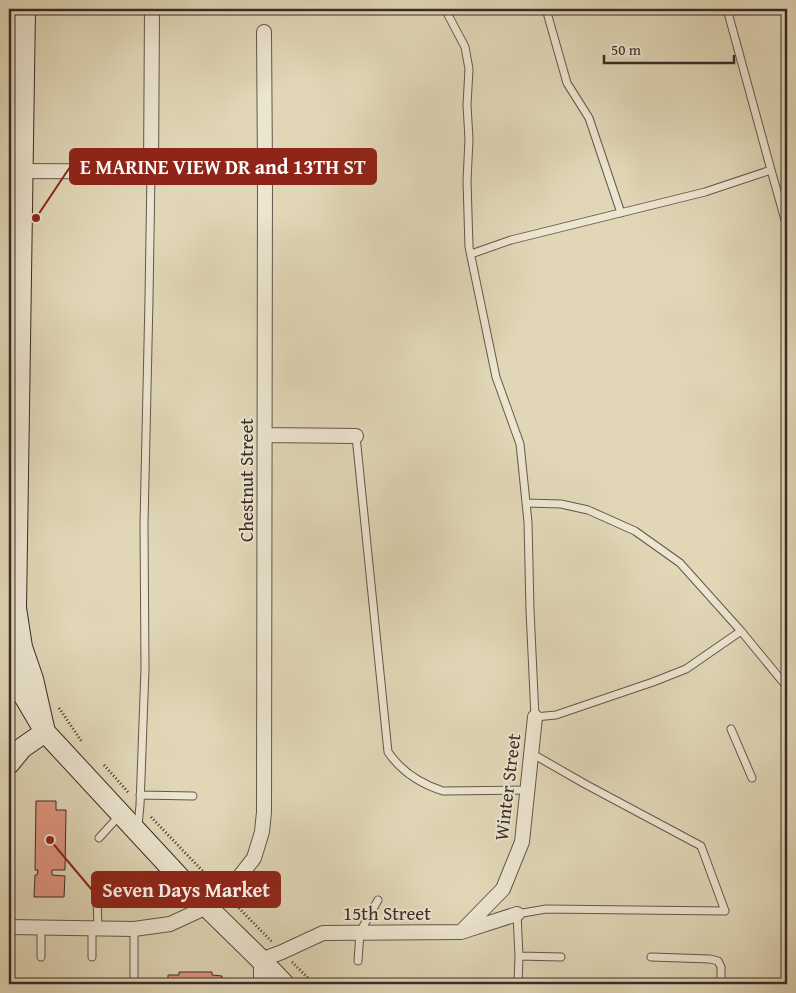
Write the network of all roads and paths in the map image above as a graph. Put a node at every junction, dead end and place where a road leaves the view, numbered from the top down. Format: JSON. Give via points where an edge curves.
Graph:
{"nodes":[{"id":1,"x":26,"y":9,"type":"edge"},
{"id":2,"x":152,"y":9,"type":"edge"},
{"id":3,"x":445,"y":9,"type":"edge"},
{"id":4,"x":546,"y":9,"type":"edge"},
{"id":5,"x":727,"y":9,"type":"edge"},
{"id":6,"x":264,"y":32,"type":"dead end"},
{"id":7,"x":771,"y":170,"type":"junction"},
{"id":8,"x":16,"y":171,"type":"edge"},
{"id":9,"x":151,"y":172,"type":"junction"},
{"id":10,"x":265,"y":172,"type":"junction"},
{"id":11,"x":620,"y":213,"type":"junction"},
{"id":12,"x":787,"y":227,"type":"edge"},
{"id":13,"x":471,"y":254,"type":"junction"},
{"id":14,"x":265,"y":435,"type":"junction"},
{"id":15,"x":356,"y":436,"type":"joint"},
{"id":16,"x":526,"y":503,"type":"junction"},
{"id":17,"x":13,"y":546,"type":"edge"},
{"id":18,"x":741,"y":631,"type":"junction"},
{"id":19,"x":9,"y":657,"type":"edge"},
{"id":20,"x":787,"y":687,"type":"edge"},
{"id":21,"x":55,"y":700,"type":"dead end"},
{"id":22,"x":535,"y":717,"type":"junction"},
{"id":23,"x":731,"y":729,"type":"dead end"},
{"id":24,"x":45,"y":732,"type":"junction"},
{"id":25,"x":86,"y":747,"type":"dead end"},
{"id":26,"x":531,"y":753,"type":"junction"},
{"id":27,"x":100,"y":761,"type":"dead end"},
{"id":28,"x":9,"y":764,"type":"edge"},
{"id":29,"x":752,"y":778,"type":"dead end"},
{"id":30,"x":527,"y":790,"type":"junction"},
{"id":31,"x":140,"y":795,"type":"junction"},
{"id":32,"x":193,"y":796,"type":"dead end"},
{"id":33,"x":140,"y":805,"type":"junction"},
{"id":34,"x":121,"y":814,"type":"junction"},
{"id":35,"x":138,"y":832,"type":"junction"},
{"id":36,"x":99,"y":838,"type":"dead end"},
{"id":37,"x":223,"y":892,"type":"junction"},
{"id":38,"x":97,"y":899,"type":"dead end"},
{"id":39,"x":378,"y":900,"type":"dead end"},
{"id":40,"x":206,"y":907,"type":"junction"},
{"id":41,"x":517,"y":914,"type":"junction"},
{"id":42,"x":9,"y":927,"type":"edge"},
{"id":43,"x":41,"y":928,"type":"junction"},
{"id":44,"x":95,"y":928,"type":"junction"},
{"id":45,"x":134,"y":929,"type":"junction"},
{"id":46,"x":360,"y":932,"type":"junction"},
{"id":47,"x":461,"y":932,"type":"junction"},
{"id":48,"x":282,"y":952,"type":"junction"},
{"id":49,"x":41,"y":956,"type":"dead end"},
{"id":50,"x":519,"y":956,"type":"junction"},
{"id":51,"x":561,"y":956,"type":"dead end"},
{"id":52,"x":92,"y":957,"type":"dead end"},
{"id":53,"x":651,"y":957,"type":"dead end"},
{"id":54,"x":261,"y":960,"type":"junction"},
{"id":55,"x":358,"y":961,"type":"dead end"},
{"id":56,"x":134,"y":984,"type":"edge"},
{"id":57,"x":261,"y":984,"type":"edge"},
{"id":58,"x":284,"y":984,"type":"edge"},
{"id":59,"x":314,"y":984,"type":"edge"},
{"id":60,"x":518,"y":984,"type":"edge"},
{"id":61,"x":721,"y":984,"type":"edge"}],
"edges":[{"from":1,"to":8,"type":"main road"},
{"from":2,"to":9,"type":"street"},
{"from":3,"to":13,"type":"lane","via":[[465,47],[469,69],[467,181]]},
{"from":4,"to":11,"type":"lane","via":[[567,83],[589,118]]},
{"from":5,"to":7,"type":"lane"},
{"from":6,"to":10,"type":"street","name":"Chestnut Street"},
{"from":7,"to":11,"type":"lane","via":[[705,192]]},
{"from":7,"to":12,"type":"lane"},
{"from":8,"to":9,"type":"street"},
{"from":8,"to":17,"type":"main road"},
{"from":9,"to":10,"type":"street"},
{"from":9,"to":31,"type":"lane","via":[[144,532],[145,669]]},
{"from":10,"to":14,"type":"street","name":"Chestnut Street"},
{"from":11,"to":13,"type":"lane","via":[[511,240]]},
{"from":13,"to":16,"type":"lane","via":[[496,377],[520,444]]},
{"from":14,"to":15,"type":"street"},
{"from":14,"to":37,"type":"street","name":"Chestnut Street","via":[[264,812],[254,858]]},
{"from":15,"to":30,"type":"lane","via":[[388,752],[400,767],[418,780],[443,791]]},
{"from":16,"to":18,"type":"lane","via":[[561,504],[588,510],[635,531],[680,564]]},
{"from":16,"to":22,"type":"lane"},
{"from":17,"to":24,"type":"main road","via":[[16,608],[22,647]]},
{"from":18,"to":20,"type":"lane"},
{"from":18,"to":22,"type":"lane","via":[[686,669],[556,715]]},
{"from":19,"to":24,"type":"main road","via":[[18,686]]},
{"from":21,"to":25,"type":"path"},
{"from":22,"to":26,"type":"street","name":"Winter Street"},
{"from":23,"to":29,"type":"lane"},
{"from":24,"to":28,"type":"main road","via":[[22,748]]},
{"from":24,"to":34,"type":"main road"},
{"from":26,"to":30,"type":"street","name":"Winter Street"},
{"from":26,"to":41,"type":"lane","via":[[701,846],[725,911],[546,909]]},
{"from":27,"to":33,"type":"path"},
{"from":30,"to":47,"type":"street","name":"Winter Street","via":[[522,842],[503,889]]},
{"from":31,"to":32,"type":"lane"},
{"from":31,"to":33,"type":"lane"},
{"from":33,"to":35,"type":"lane"},
{"from":33,"to":37,"type":"path"},
{"from":34,"to":35,"type":"main road"},
{"from":34,"to":36,"type":"lane"},
{"from":35,"to":40,"type":"main road"},
{"from":37,"to":40,"type":"street","name":"Chestnut Street"},
{"from":37,"to":48,"type":"path"},
{"from":38,"to":44,"type":"lane"},
{"from":39,"to":46,"type":"lane"},
{"from":40,"to":45,"type":"street","via":[[170,924]]},
{"from":40,"to":54,"type":"main road"},
{"from":41,"to":47,"type":"street","name":"15th Street"},
{"from":41,"to":50,"type":"lane"},
{"from":42,"to":43,"type":"street"},
{"from":43,"to":44,"type":"street"},
{"from":43,"to":49,"type":"lane"},
{"from":44,"to":45,"type":"street"},
{"from":44,"to":52,"type":"lane"},
{"from":45,"to":56,"type":"lane"},
{"from":46,"to":47,"type":"street","name":"15th Street"},
{"from":46,"to":48,"type":"street","name":"15th Street","via":[[323,932]]},
{"from":46,"to":55,"type":"lane"},
{"from":48,"to":54,"type":"street","name":"15th Street"},
{"from":48,"to":59,"type":"path"},
{"from":50,"to":51,"type":"lane"},
{"from":50,"to":60,"type":"lane"},
{"from":53,"to":61,"type":"lane","via":[[718,960]]},
{"from":54,"to":57,"type":"street"},
{"from":54,"to":58,"type":"main road"}]}
